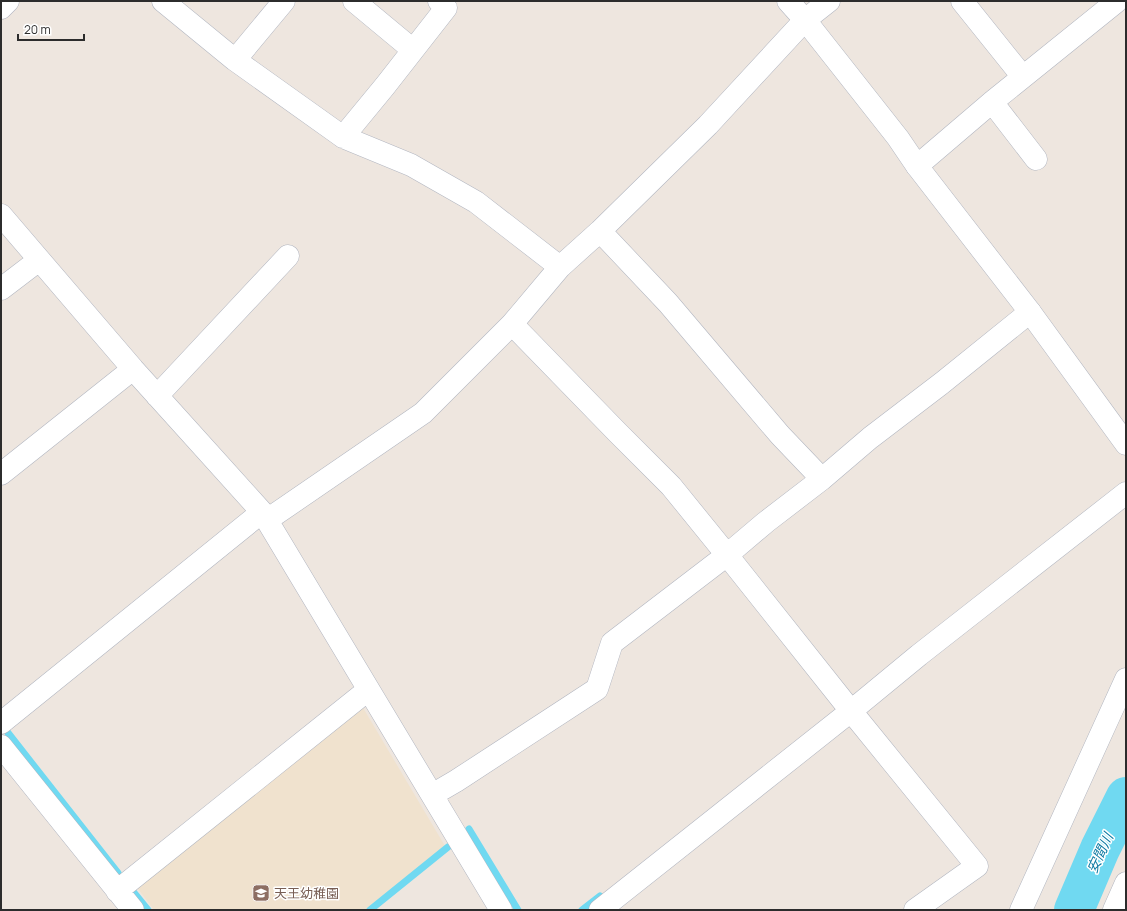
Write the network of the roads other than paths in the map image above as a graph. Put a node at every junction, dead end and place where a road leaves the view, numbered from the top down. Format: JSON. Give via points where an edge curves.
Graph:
{"nodes":[{"id":1,"x":8,"y":1,"type":"edge"},
{"id":2,"x":163,"y":1,"type":"edge"},
{"id":3,"x":284,"y":1,"type":"edge"},
{"id":4,"x":354,"y":1,"type":"edge"},
{"id":5,"x":439,"y":1,"type":"edge"},
{"id":6,"x":788,"y":1,"type":"edge"},
{"id":7,"x":830,"y":1,"type":"edge"},
{"id":8,"x":962,"y":1,"type":"edge"},
{"id":9,"x":1108,"y":4,"type":"edge"},
{"id":10,"x":1,"y":8,"type":"edge"},
{"id":11,"x":805,"y":20,"type":"junction"},
{"id":12,"x":413,"y":50,"type":"junction"},
{"id":13,"x":235,"y":60,"type":"junction"},
{"id":14,"x":1023,"y":77,"type":"junction"},
{"id":15,"x":992,"y":102,"type":"junction"},
{"id":16,"x":343,"y":137,"type":"junction"},
{"id":17,"x":1036,"y":159,"type":"dead end"},
{"id":18,"x":917,"y":166,"type":"junction"},
{"id":19,"x":1,"y":215,"type":"edge"},
{"id":20,"x":600,"y":231,"type":"junction"},
{"id":21,"x":288,"y":256,"type":"dead end"},
{"id":22,"x":39,"y":260,"type":"junction"},
{"id":23,"x":560,"y":267,"type":"junction"},
{"id":24,"x":1,"y":289,"type":"edge"},
{"id":25,"x":1030,"y":312,"type":"junction"},
{"id":26,"x":512,"y":324,"type":"junction"},
{"id":27,"x":133,"y":369,"type":"junction"},
{"id":28,"x":157,"y":396,"type":"junction"},
{"id":29,"x":1126,"y":444,"type":"edge"},
{"id":30,"x":1,"y":474,"type":"edge"},
{"id":31,"x":822,"y":479,"type":"junction"},
{"id":32,"x":1126,"y":493,"type":"edge"},
{"id":33,"x":264,"y":516,"type":"junction"},
{"id":34,"x":727,"y":555,"type":"junction"},
{"id":35,"x":1126,"y":679,"type":"edge"},
{"id":36,"x":368,"y":690,"type":"junction"},
{"id":37,"x":851,"y":711,"type":"junction"},
{"id":38,"x":1,"y":723,"type":"edge"},
{"id":39,"x":1,"y":746,"type":"edge"},
{"id":40,"x":432,"y":795,"type":"junction"},
{"id":41,"x":1126,"y":883,"type":"edge"},
{"id":42,"x":117,"y":891,"type":"junction"},
{"id":43,"x":133,"y":910,"type":"edge"},
{"id":44,"x":501,"y":910,"type":"edge"},
{"id":45,"x":600,"y":910,"type":"edge"},
{"id":46,"x":915,"y":910,"type":"edge"},
{"id":47,"x":1021,"y":910,"type":"edge"},
{"id":48,"x":1114,"y":910,"type":"edge"}],
"edges":[{"from":1,"to":10,"type":"street"},
{"from":2,"to":13,"type":"street"},
{"from":3,"to":13,"type":"street"},
{"from":4,"to":12,"type":"street"},
{"from":5,"to":12,"type":"street","via":[[446,8]]},
{"from":6,"to":11,"type":"street"},
{"from":7,"to":11,"type":"street"},
{"from":8,"to":14,"type":"street"},
{"from":9,"to":14,"type":"street"},
{"from":11,"to":18,"type":"street"},
{"from":11,"to":20,"type":"street","via":[[708,125]]},
{"from":12,"to":16,"type":"street"},
{"from":13,"to":16,"type":"street"},
{"from":14,"to":15,"type":"street"},
{"from":15,"to":17,"type":"street"},
{"from":15,"to":18,"type":"street"},
{"from":16,"to":23,"type":"street","via":[[410,165],[476,202]]},
{"from":18,"to":25,"type":"street"},
{"from":19,"to":22,"type":"street"},
{"from":20,"to":23,"type":"street"},
{"from":20,"to":31,"type":"street","via":[[668,303],[780,435]]},
{"from":21,"to":28,"type":"street"},
{"from":22,"to":24,"type":"street"},
{"from":22,"to":27,"type":"street"},
{"from":23,"to":26,"type":"street"},
{"from":25,"to":29,"type":"street"},
{"from":25,"to":31,"type":"street"},
{"from":26,"to":33,"type":"street","via":[[423,413]]},
{"from":26,"to":34,"type":"street","via":[[671,486]]},
{"from":27,"to":28,"type":"street"},
{"from":27,"to":30,"type":"street"},
{"from":28,"to":33,"type":"street"},
{"from":31,"to":34,"type":"street"},
{"from":32,"to":37,"type":"street","via":[[919,654]]},
{"from":33,"to":36,"type":"street"},
{"from":33,"to":38,"type":"street"},
{"from":34,"to":37,"type":"street"},
{"from":34,"to":40,"type":"street","via":[[612,643],[597,689]]},
{"from":35,"to":47,"type":"street"},
{"from":36,"to":40,"type":"street"},
{"from":36,"to":42,"type":"street"},
{"from":37,"to":45,"type":"street"},
{"from":37,"to":46,"type":"street","via":[[977,866]]},
{"from":39,"to":42,"type":"street"},
{"from":40,"to":44,"type":"street"},
{"from":41,"to":48,"type":"street"},
{"from":42,"to":43,"type":"street"}]}
